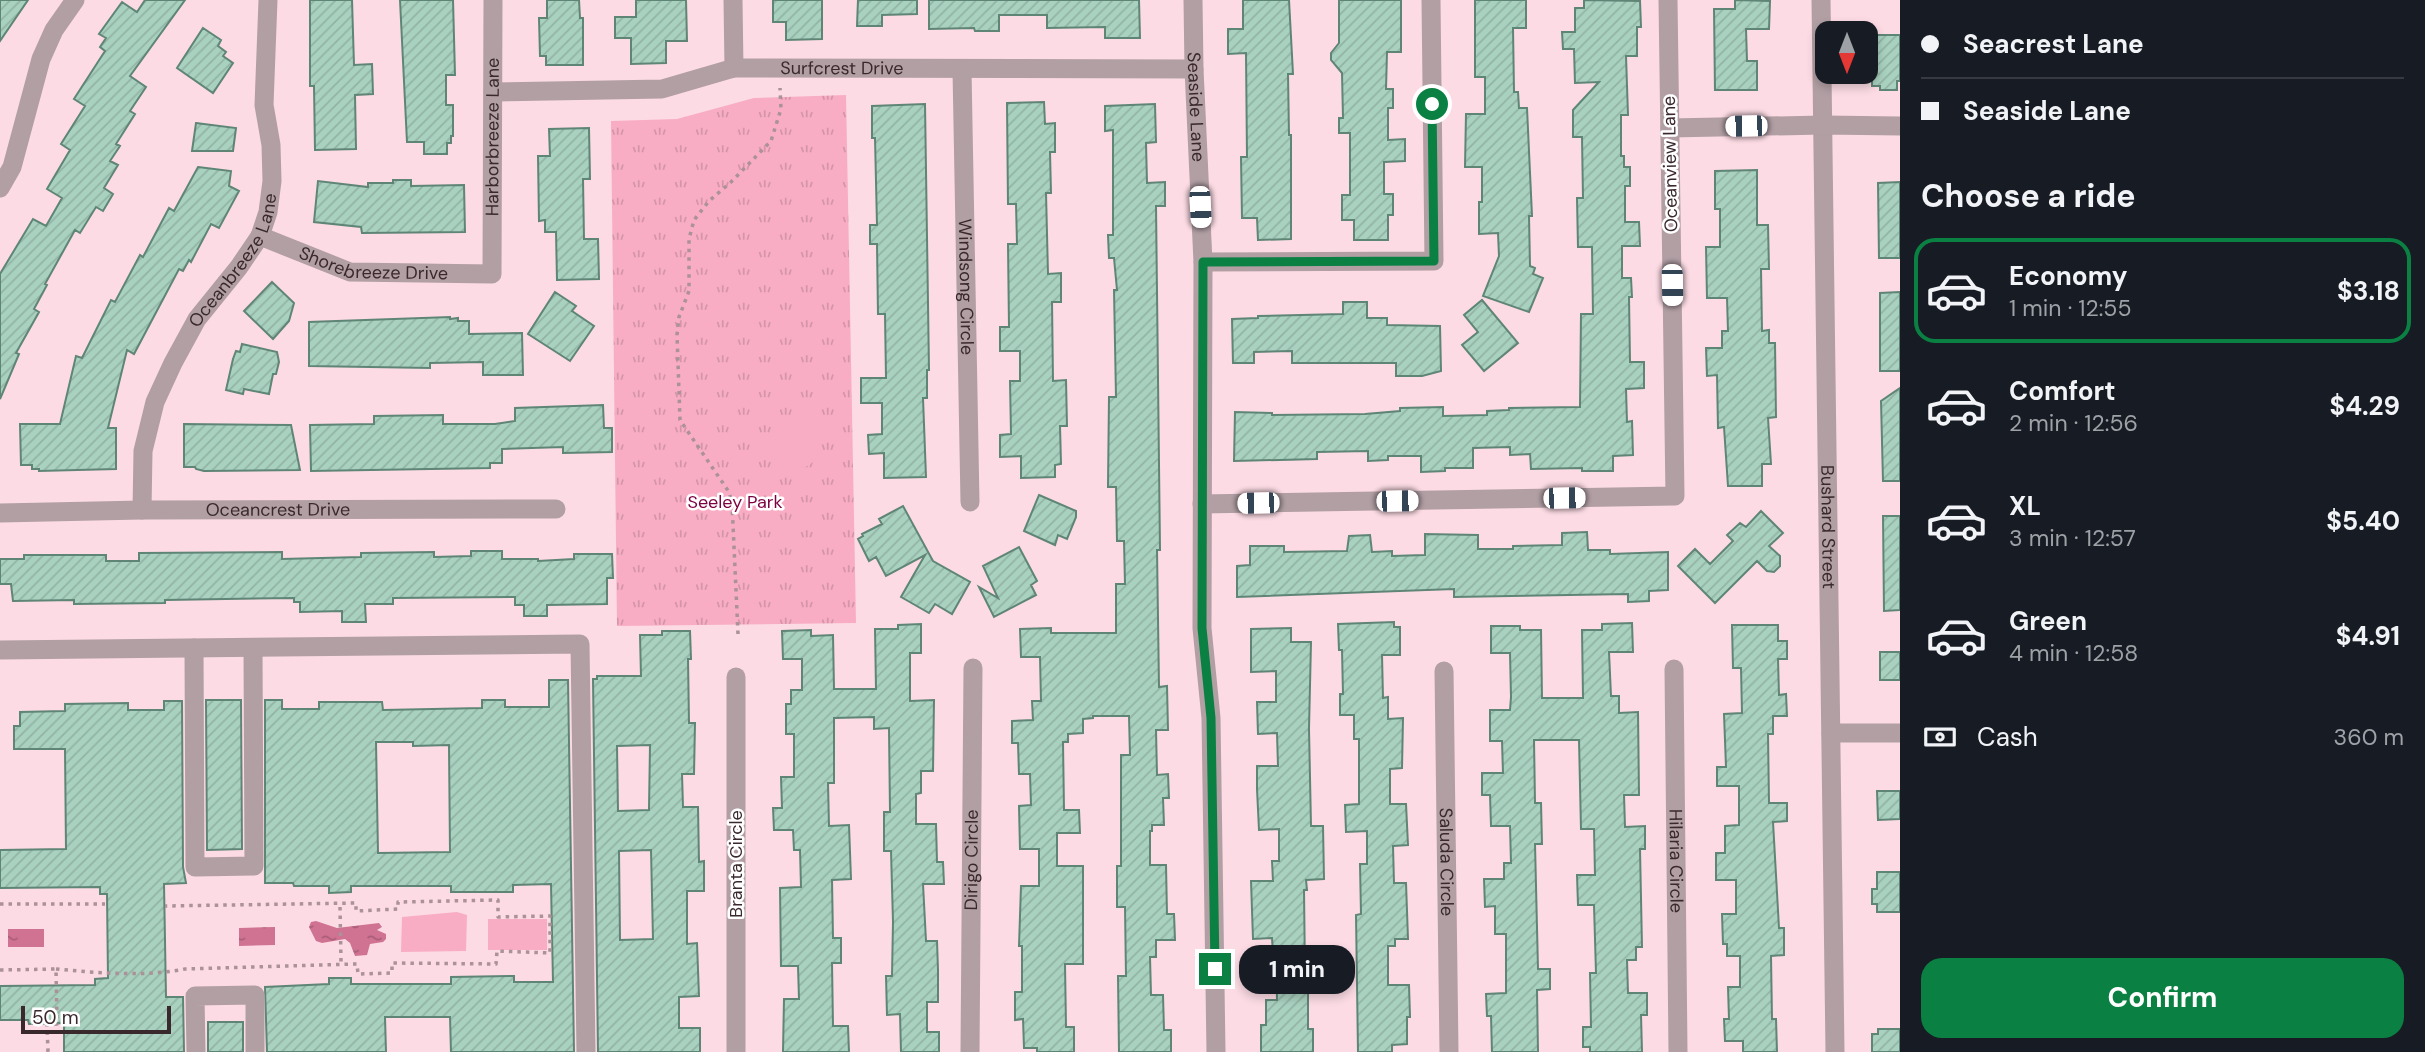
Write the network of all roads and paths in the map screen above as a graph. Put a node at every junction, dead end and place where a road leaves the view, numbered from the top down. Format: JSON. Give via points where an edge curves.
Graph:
{"nodes":[{"id":1,"x":75,"y":0,"type":"edge"},
{"id":2,"x":268,"y":0,"type":"edge"},
{"id":3,"x":493,"y":0,"type":"edge"},
{"id":4,"x":733,"y":0,"type":"edge"},
{"id":5,"x":1193,"y":0,"type":"edge"},
{"id":6,"x":1431,"y":0,"type":"edge"},
{"id":7,"x":1668,"y":0,"type":"edge"},
{"id":8,"x":1821,"y":0,"type":"edge"},
{"id":9,"x":734,"y":68,"type":"junction"},
{"id":10,"x":779,"y":68,"type":"junction"},
{"id":11,"x":1194,"y":69,"type":"junction"},
{"id":12,"x":962,"y":70,"type":"junction"},
{"id":13,"x":493,"y":92,"type":"junction"},
{"id":14,"x":1823,"y":125,"type":"junction"},
{"id":15,"x":1900,"y":126,"type":"edge"},
{"id":16,"x":1670,"y":128,"type":"junction"},
{"id":17,"x":0,"y":188,"type":"edge"},
{"id":18,"x":260,"y":236,"type":"junction"},
{"id":19,"x":1203,"y":262,"type":"junction"},
{"id":20,"x":492,"y":274,"type":"joint"},
{"id":21,"x":970,"y":502,"type":"dead end"},
{"id":22,"x":1202,"y":504,"type":"junction"},
{"id":23,"x":556,"y":509,"type":"dead end"},
{"id":24,"x":142,"y":510,"type":"junction"},
{"id":25,"x":0,"y":513,"type":"edge"},
{"id":26,"x":738,"y":634,"type":"dead end"},
{"id":27,"x":194,"y":648,"type":"junction"},
{"id":28,"x":253,"y":648,"type":"junction"},
{"id":29,"x":0,"y":650,"type":"edge"},
{"id":30,"x":973,"y":668,"type":"dead end"},
{"id":31,"x":1674,"y":669,"type":"dead end"},
{"id":32,"x":1444,"y":671,"type":"dead end"},
{"id":33,"x":736,"y":677,"type":"dead end"},
{"id":34,"x":1831,"y":733,"type":"junction"},
{"id":35,"x":1900,"y":733,"type":"edge"},
{"id":36,"x":0,"y":904,"type":"edge"},
{"id":37,"x":105,"y":904,"type":"dead end"},
{"id":38,"x":164,"y":906,"type":"dead end"},
{"id":39,"x":340,"y":906,"type":"dead end"},
{"id":40,"x":341,"y":962,"type":"dead end"},
{"id":41,"x":0,"y":970,"type":"edge"},
{"id":42,"x":56,"y":970,"type":"junction"},
{"id":43,"x":48,"y":1052,"type":"edge"},
{"id":44,"x":196,"y":1052,"type":"edge"},
{"id":45,"x":255,"y":1052,"type":"edge"},
{"id":46,"x":586,"y":1052,"type":"edge"},
{"id":47,"x":736,"y":1052,"type":"edge"},
{"id":48,"x":970,"y":1052,"type":"edge"},
{"id":49,"x":1216,"y":1052,"type":"edge"},
{"id":50,"x":1449,"y":1052,"type":"edge"},
{"id":51,"x":1678,"y":1052,"type":"edge"},
{"id":52,"x":1835,"y":1052,"type":"edge"}],
"edges":[{"from":1,"to":17,"type":"street","via":[[41,59],[12,167]]},
{"from":2,"to":18,"type":"street","name":"Oceanbreeze Lane","via":[[264,105],[272,181]]},
{"from":3,"to":13,"type":"street","name":"Harborbreeze Lane"},
{"from":4,"to":9,"type":"street"},
{"from":5,"to":11,"type":"street","name":"Seaside Lane"},
{"from":6,"to":19,"type":"street","via":[[1434,261]]},
{"from":7,"to":16,"type":"street","name":"Oceanview Lane"},
{"from":8,"to":14,"type":"street","name":"Bushard Street"},
{"from":9,"to":10,"type":"street","name":"Surfcrest Drive"},
{"from":9,"to":13,"type":"street","name":"Surfcrest Drive","via":[[662,89]]},
{"from":10,"to":12,"type":"street","name":"Surfcrest Drive"},
{"from":10,"to":26,"type":"path","via":[[781,109],[771,141],[694,220],[689,239],[689,291],[677,335],[680,420],[732,503]]},
{"from":11,"to":12,"type":"street","name":"Surfcrest Drive"},
{"from":11,"to":19,"type":"street","name":"Seaside Lane"},
{"from":12,"to":21,"type":"street","name":"Windsong Circle"},
{"from":13,"to":20,"type":"street","name":"Harborbreeze Lane"},
{"from":14,"to":15,"type":"street"},
{"from":14,"to":16,"type":"street"},
{"from":14,"to":34,"type":"street","name":"Bushard Street"},
{"from":16,"to":22,"type":"street","name":"Oceanview Lane","via":[[1675,496]]},
{"from":18,"to":20,"type":"street","name":"Shorebreeze Drive","via":[[349,272]]},
{"from":18,"to":24,"type":"street","name":"Oceanbreeze Lane","via":[[197,319],[160,393],[143,451]]},
{"from":19,"to":22,"type":"street","name":"Seaside Lane"},
{"from":22,"to":49,"type":"street","name":"Seaside Lane","via":[[1202,628],[1211,718]]},
{"from":23,"to":24,"type":"street","name":"Oceancrest Drive"},
{"from":24,"to":25,"type":"street","name":"Oceancrest Drive"},
{"from":27,"to":28,"type":"street"},
{"from":27,"to":28,"type":"street","via":[[195,867],[254,866]]},
{"from":27,"to":29,"type":"street"},
{"from":28,"to":46,"type":"street","via":[[580,644]]},
{"from":30,"to":48,"type":"street","name":"Dirigo Circle"},
{"from":31,"to":51,"type":"street","name":"Hilaria Circle"},
{"from":32,"to":50,"type":"street","name":"Saluda Circle"},
{"from":33,"to":47,"type":"street","name":"Branta Circle"},
{"from":34,"to":35,"type":"street"},
{"from":34,"to":52,"type":"street","name":"Bushard Street"},
{"from":36,"to":37,"type":"path"},
{"from":38,"to":42,"type":"path","via":[[356,903],[356,911],[398,909],[398,902],[498,900],[498,917],[550,916],[550,953],[497,951],[496,964],[392,963],[392,974],[358,974],[357,964],[166,972]]},
{"from":39,"to":40,"type":"path"},
{"from":41,"to":42,"type":"path"},
{"from":42,"to":43,"type":"path","via":[[57,1024],[47,1025]]},
{"from":44,"to":45,"type":"street","via":[[195,996],[255,995]]}]}
